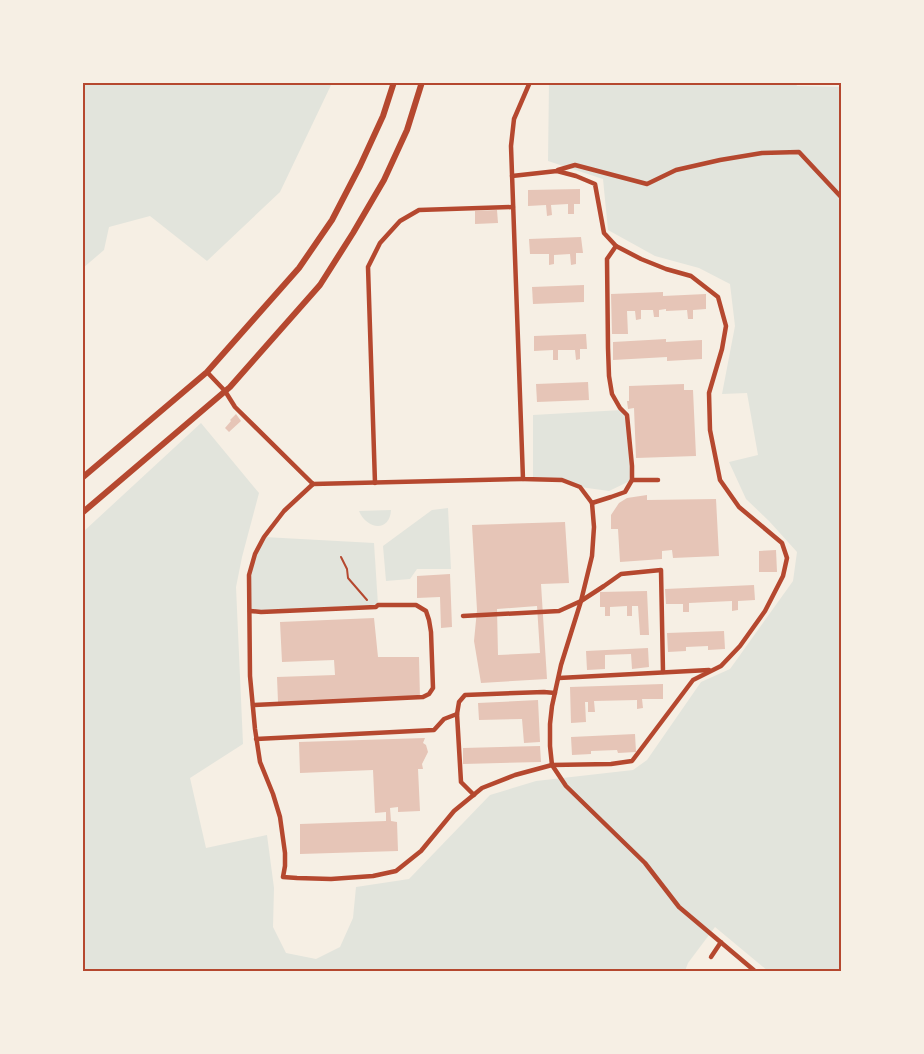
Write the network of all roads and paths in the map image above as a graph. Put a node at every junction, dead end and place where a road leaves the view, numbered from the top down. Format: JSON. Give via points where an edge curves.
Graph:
{"nodes":[{"id":1,"x":394,"y":82,"type":"edge"},
{"id":2,"x":422,"y":82,"type":"edge"},
{"id":3,"x":530,"y":82,"type":"edge"},
{"id":4,"x":557,"y":171,"type":"junction"},
{"id":5,"x":512,"y":176,"type":"junction"},
{"id":6,"x":842,"y":198,"type":"edge"},
{"id":7,"x":513,"y":207,"type":"junction"},
{"id":8,"x":616,"y":246,"type":"junction"},
{"id":9,"x":207,"y":372,"type":"junction"},
{"id":10,"x":225,"y":391,"type":"junction"},
{"id":11,"x":82,"y":478,"type":"edge"},
{"id":12,"x":523,"y":479,"type":"junction"},
{"id":13,"x":632,"y":480,"type":"junction"},
{"id":14,"x":658,"y":480,"type":"dead end"},
{"id":15,"x":375,"y":483,"type":"junction"},
{"id":16,"x":313,"y":484,"type":"junction"},
{"id":17,"x":592,"y":502,"type":"junction"},
{"id":18,"x":82,"y":513,"type":"edge"},
{"id":19,"x":342,"y":558,"type":"dead end"},
{"id":20,"x":581,"y":601,"type":"junction"},
{"id":21,"x":376,"y":607,"type":"junction"},
{"id":22,"x":250,"y":611,"type":"junction"},
{"id":23,"x":463,"y":616,"type":"dead end"},
{"id":24,"x":712,"y":670,"type":"junction"},
{"id":25,"x":664,"y":672,"type":"junction"},
{"id":26,"x":558,"y":678,"type":"junction"},
{"id":27,"x":555,"y":693,"type":"junction"},
{"id":28,"x":253,"y":705,"type":"junction"},
{"id":29,"x":457,"y":714,"type":"junction"},
{"id":30,"x":256,"y":739,"type":"junction"},
{"id":31,"x":552,"y":765,"type":"junction"},
{"id":32,"x":474,"y":795,"type":"junction"},
{"id":33,"x":721,"y":942,"type":"junction"},
{"id":34,"x":711,"y":957,"type":"dead end"},
{"id":35,"x":756,"y":972,"type":"edge"}],
"edges":[{"from":1,"to":9,"type":"main road","via":[[383,116],[332,220],[298,268]]},
{"from":2,"to":10,"type":"main road","via":[[407,130],[384,180],[320,285]]},
{"from":3,"to":5,"type":"street","via":[[514,119]]},
{"from":4,"to":5,"type":"street"},
{"from":4,"to":6,"type":"street","via":[[575,165],[647,184],[676,170],[720,160],[762,153],[799,152]]},
{"from":4,"to":8,"type":"street","via":[[595,184],[604,233]]},
{"from":5,"to":7,"type":"street"},
{"from":7,"to":12,"type":"street"},
{"from":7,"to":15,"type":"street","via":[[419,210],[400,221],[380,243],[368,267]]},
{"from":8,"to":13,"type":"street","via":[[606,259],[609,376],[612,394],[627,416]]},
{"from":8,"to":24,"type":"street","via":[[666,269],[691,276],[718,298],[726,326],[709,393],[710,430],[720,480],[739,507],[782,543],[787,558],[784,576],[766,611],[740,646]]},
{"from":9,"to":10,"type":"street"},
{"from":9,"to":11,"type":"main road"},
{"from":10,"to":16,"type":"street","via":[[235,407]]},
{"from":10,"to":18,"type":"main road"},
{"from":12,"to":15,"type":"street"},
{"from":12,"to":17,"type":"street","via":[[562,480],[580,487]]},
{"from":13,"to":14,"type":"street"},
{"from":13,"to":17,"type":"street","via":[[625,492]]},
{"from":15,"to":16,"type":"street"},
{"from":16,"to":22,"type":"street","via":[[284,511],[255,554],[249,575]]},
{"from":17,"to":20,"type":"street","via":[[592,556]]},
{"from":19,"to":21,"type":"path","via":[[348,578]]},
{"from":20,"to":23,"type":"street","via":[[559,611]]},
{"from":20,"to":25,"type":"street","via":[[621,574],[661,570]]},
{"from":20,"to":26,"type":"street"},
{"from":21,"to":22,"type":"street"},
{"from":21,"to":28,"type":"street","via":[[416,605],[426,612],[432,643],[433,688],[429,694],[416,698]]},
{"from":22,"to":28,"type":"street"},
{"from":24,"to":25,"type":"street"},
{"from":24,"to":31,"type":"street","via":[[693,680],[632,761]]},
{"from":25,"to":26,"type":"street"},
{"from":26,"to":27,"type":"street"},
{"from":27,"to":29,"type":"street","via":[[465,695],[459,702]]},
{"from":27,"to":31,"type":"street","via":[[550,724]]},
{"from":28,"to":30,"type":"street"},
{"from":29,"to":30,"type":"street","via":[[444,719],[434,730]]},
{"from":29,"to":32,"type":"street","via":[[461,782]]},
{"from":30,"to":32,"type":"street","via":[[260,762],[280,817],[285,852],[283,877],[331,879],[396,871],[421,851],[454,811]]},
{"from":31,"to":32,"type":"street","via":[[515,775],[482,788]]},
{"from":31,"to":33,"type":"street","via":[[566,786],[645,863],[679,907]]},
{"from":33,"to":34,"type":"street"},
{"from":33,"to":35,"type":"street"}]}
